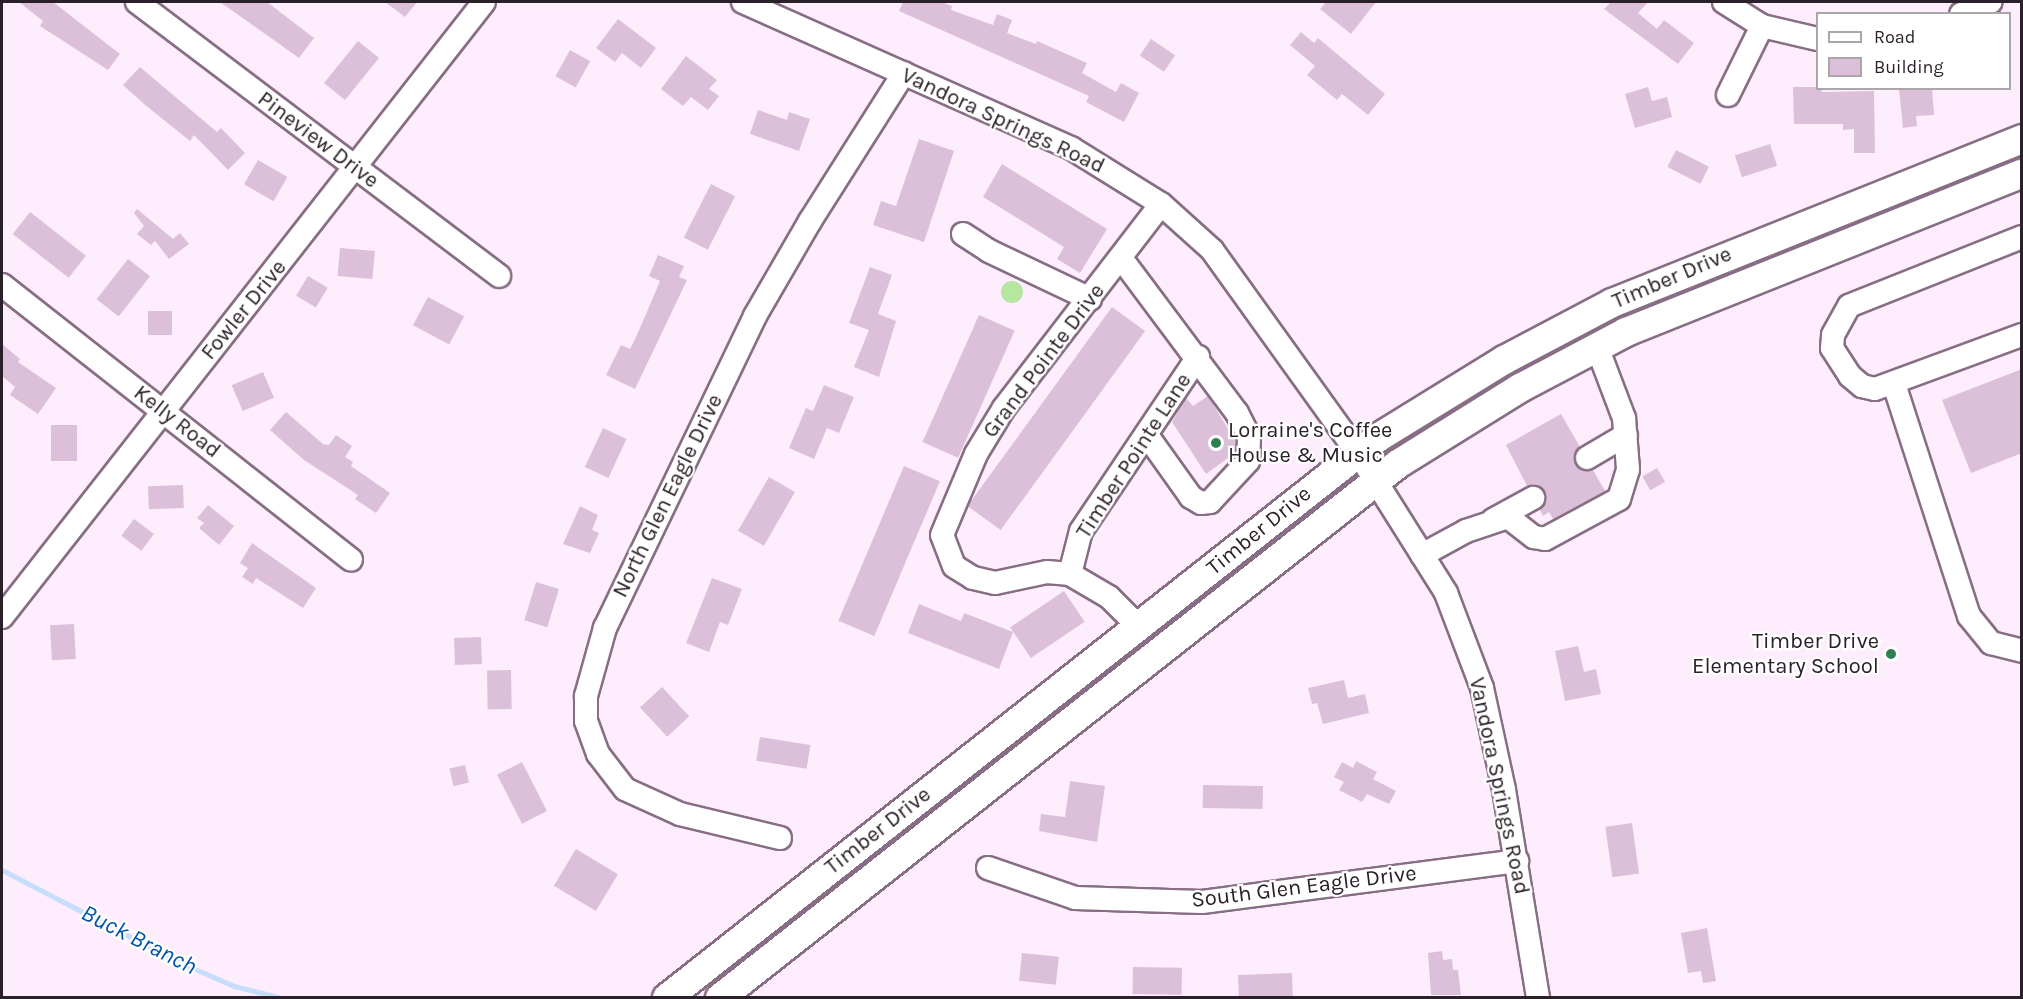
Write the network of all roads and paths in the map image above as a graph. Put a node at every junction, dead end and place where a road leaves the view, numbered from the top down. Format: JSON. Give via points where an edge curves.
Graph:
{"nodes":[{"id":1,"x":137,"y":2,"type":"edge"},
{"id":2,"x":484,"y":2,"type":"edge"},
{"id":3,"x":743,"y":2,"type":"edge"},
{"id":4,"x":1724,"y":2,"type":"edge"},
{"id":5,"x":1991,"y":2,"type":"edge"},
{"id":6,"x":1966,"y":12,"type":"edge"},
{"id":7,"x":1762,"y":26,"type":"junction"},
{"id":8,"x":1816,"y":39,"type":"edge"},
{"id":9,"x":904,"y":74,"type":"junction"},
{"id":10,"x":1728,"y":95,"type":"dead end"},
{"id":11,"x":2022,"y":139,"type":"edge"},
{"id":12,"x":356,"y":169,"type":"junction"},
{"id":13,"x":2022,"y":174,"type":"edge"},
{"id":14,"x":1161,"y":204,"type":"junction"},
{"id":15,"x":963,"y":234,"type":"dead end"},
{"id":16,"x":2022,"y":237,"type":"edge"},
{"id":17,"x":1121,"y":258,"type":"junction"},
{"id":18,"x":499,"y":276,"type":"dead end"},
{"id":19,"x":2,"y":285,"type":"edge"},
{"id":20,"x":1090,"y":298,"type":"junction"},
{"id":21,"x":2022,"y":335,"type":"edge"},
{"id":22,"x":1597,"y":347,"type":"junction"},
{"id":23,"x":1198,"y":357,"type":"junction"},
{"id":24,"x":1894,"y":384,"type":"junction"},
{"id":25,"x":164,"y":410,"type":"junction"},
{"id":26,"x":1146,"y":434,"type":"junction"},
{"id":27,"x":1626,"y":435,"type":"junction"},
{"id":28,"x":1358,"y":453,"type":"junction"},
{"id":29,"x":1587,"y":458,"type":"dead end"},
{"id":30,"x":1375,"y":481,"type":"junction"},
{"id":31,"x":1533,"y":498,"type":"dead end"},
{"id":32,"x":1492,"y":520,"type":"junction"},
{"id":33,"x":1422,"y":555,"type":"junction"},
{"id":34,"x":351,"y":560,"type":"dead end"},
{"id":35,"x":1070,"y":574,"type":"junction"},
{"id":36,"x":2,"y":617,"type":"edge"},
{"id":37,"x":1139,"y":627,"type":"junction"},
{"id":38,"x":2022,"y":651,"type":"edge"},
{"id":39,"x":780,"y":838,"type":"dead end"},
{"id":40,"x":1517,"y":861,"type":"junction"},
{"id":41,"x":988,"y":867,"type":"dead end"},
{"id":42,"x":667,"y":998,"type":"edge"},
{"id":43,"x":720,"y":998,"type":"edge"},
{"id":44,"x":1538,"y":998,"type":"edge"}],
"edges":[{"from":1,"to":12,"type":"street","name":"Pineview Drive"},
{"from":2,"to":12,"type":"street","name":"Fowler Drive"},
{"from":3,"to":9,"type":"street","name":"Vandora Springs Road"},
{"from":4,"to":7,"type":"street"},
{"from":5,"to":6,"type":"street"},
{"from":7,"to":8,"type":"street"},
{"from":7,"to":10,"type":"street"},
{"from":9,"to":14,"type":"street","name":"Vandora Springs Road","via":[[1071,148]]},
{"from":9,"to":39,"type":"street","name":"North Glen Eagle Drive","via":[[810,220],[755,316],[609,620],[594,659],[586,696],[586,721],[598,754],[626,789],[680,814]]},
{"from":11,"to":28,"type":"main road","name":"Timber Drive","via":[[1612,303],[1504,360]]},
{"from":12,"to":18,"type":"street","name":"Pineview Drive"},
{"from":12,"to":25,"type":"street","name":"Fowler Drive"},
{"from":13,"to":22,"type":"main road","name":"Timber Drive","via":[[1734,286]]},
{"from":14,"to":17,"type":"street","name":"Grand Pointe Drive"},
{"from":14,"to":28,"type":"street","name":"Vandora Springs Road","via":[[1212,250]]},
{"from":15,"to":20,"type":"street"},
{"from":16,"to":24,"type":"street","via":[[1849,306],[1833,335],[1837,361],[1862,386],[1875,389]]},
{"from":17,"to":20,"type":"street","name":"Grand Pointe Drive"},
{"from":17,"to":23,"type":"street","name":"Timber Pointe Lane"},
{"from":19,"to":25,"type":"street","name":"Kelly Road"},
{"from":20,"to":35,"type":"street","name":"Grand Pointe Drive","via":[[1004,408],[976,454],[942,535],[954,566],[973,578],[995,583],[1047,572]]},
{"from":21,"to":24,"type":"street"},
{"from":22,"to":27,"type":"street","via":[[1612,379]]},
{"from":22,"to":30,"type":"main road","name":"Timber Drive","via":[[1520,388]]},
{"from":23,"to":26,"type":"street","name":"Timber Pointe Lane"},
{"from":23,"to":26,"type":"street","via":[[1249,437],[1248,460],[1210,502],[1201,503],[1191,497]]},
{"from":24,"to":38,"type":"street","via":[[1969,616],[1991,643]]},
{"from":25,"to":34,"type":"street","name":"Kelly Road"},
{"from":25,"to":36,"type":"street","name":"Fowler Drive"},
{"from":26,"to":35,"type":"street","name":"Timber Pointe Lane","via":[[1081,531]]},
{"from":27,"to":29,"type":"street"},
{"from":27,"to":32,"type":"street","via":[[1625,490],[1610,505],[1545,538],[1534,537],[1508,517]]},
{"from":28,"to":30,"type":"street","name":"Vandora Springs Road"},
{"from":28,"to":37,"type":"main road","name":"Timber Drive"},
{"from":30,"to":33,"type":"street","name":"Vandora Springs Road"},
{"from":30,"to":43,"type":"main road","name":"Timber Drive"},
{"from":31,"to":32,"type":"street"},
{"from":32,"to":33,"type":"street"},
{"from":33,"to":40,"type":"street","name":"Vandora Springs Road","via":[[1446,593],[1482,688]]},
{"from":35,"to":37,"type":"street","name":"Grand Pointe Drive","via":[[1109,597]]},
{"from":37,"to":42,"type":"main road","name":"Timber Drive"},
{"from":40,"to":41,"type":"street","name":"South Glen Eagle Drive","via":[[1202,902],[1076,898]]},
{"from":40,"to":44,"type":"street","name":"Vandora Springs Road"}]}
